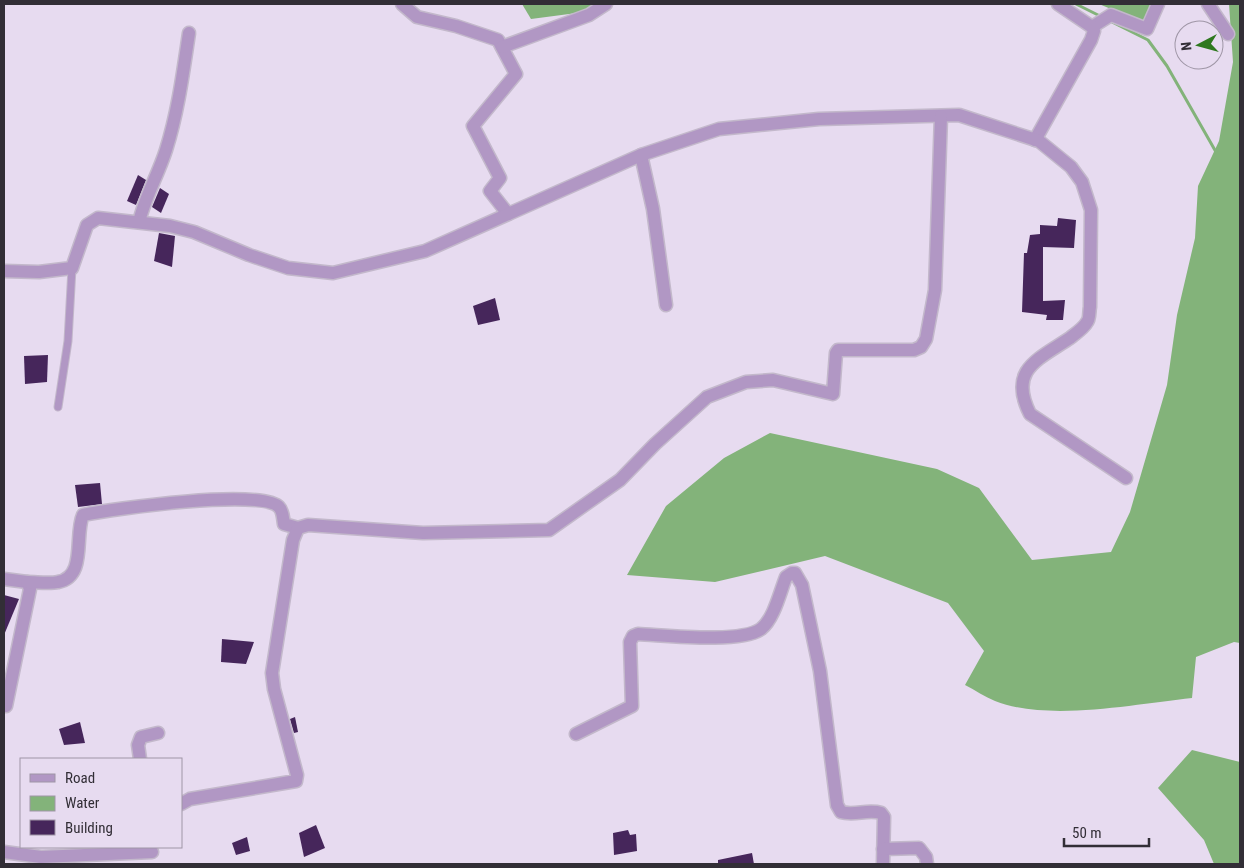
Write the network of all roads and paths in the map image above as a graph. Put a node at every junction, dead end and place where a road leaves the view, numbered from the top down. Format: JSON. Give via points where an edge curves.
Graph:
{"nodes":[{"id":1,"x":402,"y":4,"type":"edge"},
{"id":2,"x":606,"y":4,"type":"edge"},
{"id":3,"x":1058,"y":4,"type":"edge"},
{"id":4,"x":1158,"y":4,"type":"edge"},
{"id":5,"x":1208,"y":4,"type":"edge"},
{"id":6,"x":1092,"y":27,"type":"junction"},
{"id":7,"x":189,"y":33,"type":"dead end"},
{"id":8,"x":1228,"y":34,"type":"dead end"},
{"id":9,"x":502,"y":47,"type":"junction"},
{"id":10,"x":941,"y":116,"type":"junction"},
{"id":11,"x":1035,"y":140,"type":"junction"},
{"id":12,"x":641,"y":155,"type":"junction"},
{"id":13,"x":508,"y":214,"type":"junction"},
{"id":14,"x":140,"y":222,"type":"junction"},
{"id":15,"x":72,"y":268,"type":"junction"},
{"id":16,"x":4,"y":271,"type":"edge"},
{"id":17,"x":666,"y":305,"type":"dead end"},
{"id":18,"x":58,"y":407,"type":"dead end"},
{"id":19,"x":1126,"y":478,"type":"dead end"},
{"id":20,"x":298,"y":528,"type":"junction"},
{"id":21,"x":4,"y":579,"type":"edge"},
{"id":22,"x":27,"y":582,"type":"junction"},
{"id":23,"x":6,"y":706,"type":"dead end"},
{"id":24,"x":158,"y":733,"type":"dead end"},
{"id":25,"x":576,"y":734,"type":"dead end"},
{"id":26,"x":140,"y":758,"type":"edge"},
{"id":27,"x":182,"y":803,"type":"edge"},
{"id":28,"x":883,"y":849,"type":"junction"},
{"id":29,"x":4,"y":852,"type":"edge"},
{"id":30,"x":152,"y":854,"type":"edge"},
{"id":31,"x":883,"y":864,"type":"edge"},
{"id":32,"x":927,"y":864,"type":"edge"}],
"edges":[{"from":1,"to":9,"type":"street","via":[[418,18],[498,40]]},
{"from":2,"to":9,"type":"street","via":[[589,15]]},
{"from":3,"to":6,"type":"street"},
{"from":4,"to":6,"type":"street","via":[[1147,29],[1111,15]]},
{"from":5,"to":8,"type":"street"},
{"from":6,"to":11,"type":"street","via":[[1091,40]]},
{"from":7,"to":14,"type":"street","via":[[179,104]]},
{"from":9,"to":13,"type":"street","via":[[516,74],[473,126],[500,178],[490,191]]},
{"from":10,"to":11,"type":"street","via":[[959,115]]},
{"from":10,"to":12,"type":"street","via":[[819,118],[719,129]]},
{"from":10,"to":20,"type":"street","via":[[934,290],[926,339],[921,347],[914,350],[838,350],[833,394],[773,380],[746,382],[707,397],[620,480],[549,530],[423,532],[308,525]]},
{"from":11,"to":19,"type":"street","via":[[1071,167],[1082,182],[1091,210],[1090,307],[1088,322],[1034,362],[1024,375],[1022,398],[1030,414]]},
{"from":12,"to":13,"type":"street"},
{"from":12,"to":17,"type":"street","via":[[653,209]]},
{"from":13,"to":14,"type":"street","via":[[425,251],[333,273],[288,268],[194,232]]},
{"from":14,"to":15,"type":"street","via":[[98,218],[88,226]]},
{"from":15,"to":16,"type":"street"},
{"from":15,"to":18,"type":"lane","via":[[68,341]]},
{"from":20,"to":22,"type":"street","via":[[284,524],[278,506],[264,500],[240,498],[108,510],[83,516],[79,525],[76,568],[70,577],[58,582]]},
{"from":20,"to":27,"type":"street","via":[[293,540],[272,673],[296,782],[190,799]]},
{"from":21,"to":22,"type":"street"},
{"from":22,"to":23,"type":"street","via":[[30,589]]},
{"from":24,"to":26,"type":"street","via":[[140,738]]},
{"from":25,"to":28,"type":"street","via":[[632,706],[630,642],[633,636],[717,637],[752,633],[768,621],[786,577],[795,573],[802,585],[820,671],[837,805],[846,814],[881,813],[884,817]]},
{"from":28,"to":31,"type":"street"},
{"from":28,"to":32,"type":"street","via":[[919,848]]},
{"from":29,"to":30,"type":"street","via":[[41,857]]}]}
